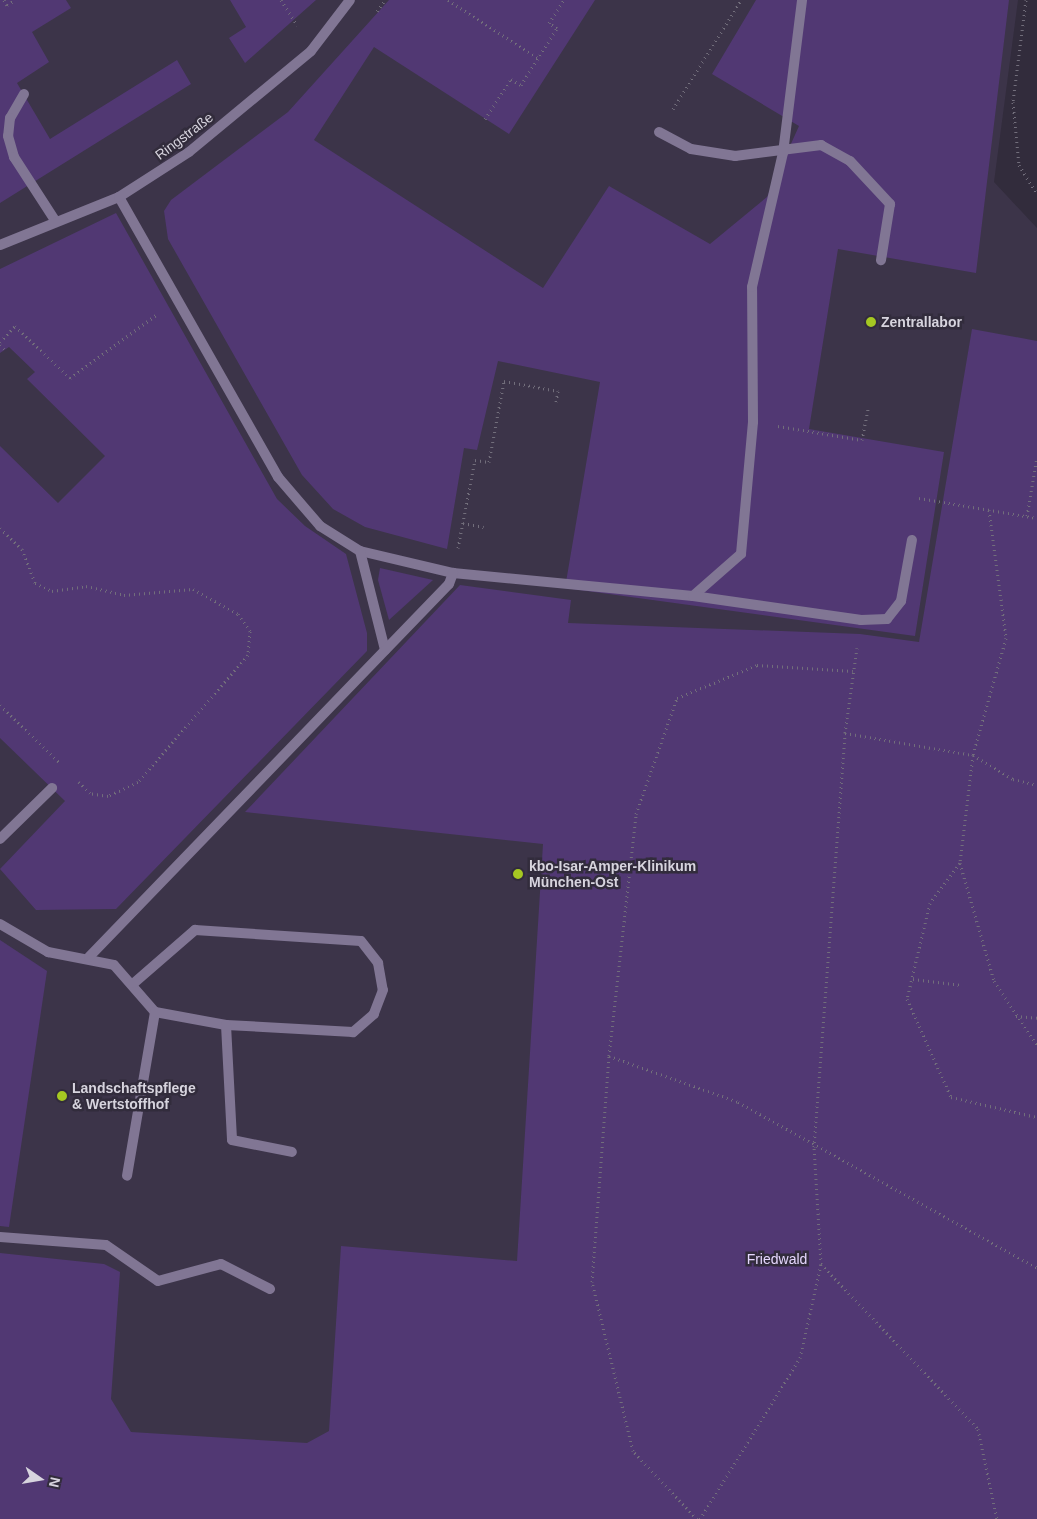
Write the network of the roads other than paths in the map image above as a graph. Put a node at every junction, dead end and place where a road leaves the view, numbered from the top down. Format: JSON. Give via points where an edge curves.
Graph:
{"nodes":[{"id":1,"x":350,"y":0,"type":"edge"},
{"id":2,"x":802,"y":0,"type":"edge"},
{"id":3,"x":24,"y":94,"type":"dead end"},
{"id":4,"x":659,"y":132,"type":"road end"},
{"id":5,"x":783,"y":153,"type":"junction"},
{"id":6,"x":119,"y":197,"type":"junction"},
{"id":7,"x":56,"y":222,"type":"junction"},
{"id":8,"x":0,"y":245,"type":"edge"},
{"id":9,"x":881,"y":260,"type":"dead end"},
{"id":10,"x":912,"y":540,"type":"dead end"},
{"id":11,"x":360,"y":551,"type":"junction"},
{"id":12,"x":454,"y":573,"type":"junction"},
{"id":13,"x":693,"y":596,"type":"junction"},
{"id":14,"x":385,"y":650,"type":"junction"},
{"id":15,"x":52,"y":788,"type":"dead end"},
{"id":16,"x":0,"y":839,"type":"edge"},
{"id":17,"x":0,"y":924,"type":"edge"},
{"id":18,"x":89,"y":957,"type":"junction"},
{"id":19,"x":134,"y":983,"type":"junction"},
{"id":20,"x":155,"y":1012,"type":"junction"},
{"id":21,"x":226,"y":1025,"type":"junction"},
{"id":22,"x":292,"y":1152,"type":"dead end"},
{"id":23,"x":127,"y":1176,"type":"dead end"},
{"id":24,"x":0,"y":1237,"type":"edge"},
{"id":25,"x":270,"y":1290,"type":"dead end"}],
"edges":[{"from":1,"to":6,"type":"lane","name":"Ringstraße","via":[[311,51],[189,152]]},
{"from":2,"to":5,"type":"lane"},
{"from":3,"to":7,"type":"lane","via":[[10,118],[8,136],[14,156]]},
{"from":4,"to":5,"type":"lane","via":[[691,148],[735,156]]},
{"from":5,"to":9,"type":"lane","via":[[820,145],[850,160],[890,204]]},
{"from":5,"to":13,"type":"lane","via":[[752,287],[753,422],[741,554]]},
{"from":6,"to":7,"type":"lane","name":"Ringstraße"},
{"from":6,"to":11,"type":"lane","via":[[278,477],[320,526]]},
{"from":7,"to":8,"type":"lane","name":"Ringstraße"},
{"from":10,"to":13,"type":"lane","via":[[901,600],[886,618],[861,620]]},
{"from":11,"to":12,"type":"lane"},
{"from":11,"to":14,"type":"lane"},
{"from":12,"to":13,"type":"lane"},
{"from":12,"to":14,"type":"lane","via":[[449,584]]},
{"from":14,"to":18,"type":"lane"},
{"from":15,"to":16,"type":"lane"},
{"from":17,"to":18,"type":"lane","via":[[48,952]]},
{"from":18,"to":19,"type":"lane","via":[[114,966]]},
{"from":19,"to":20,"type":"lane"},
{"from":19,"to":21,"type":"lane","via":[[195,930],[361,941],[378,963],[383,990],[374,1014],[353,1032]]},
{"from":20,"to":21,"type":"lane"},
{"from":20,"to":23,"type":"lane"},
{"from":21,"to":22,"type":"lane","via":[[232,1140]]},
{"from":24,"to":25,"type":"lane","via":[[106,1245],[158,1281],[221,1264]]}]}
